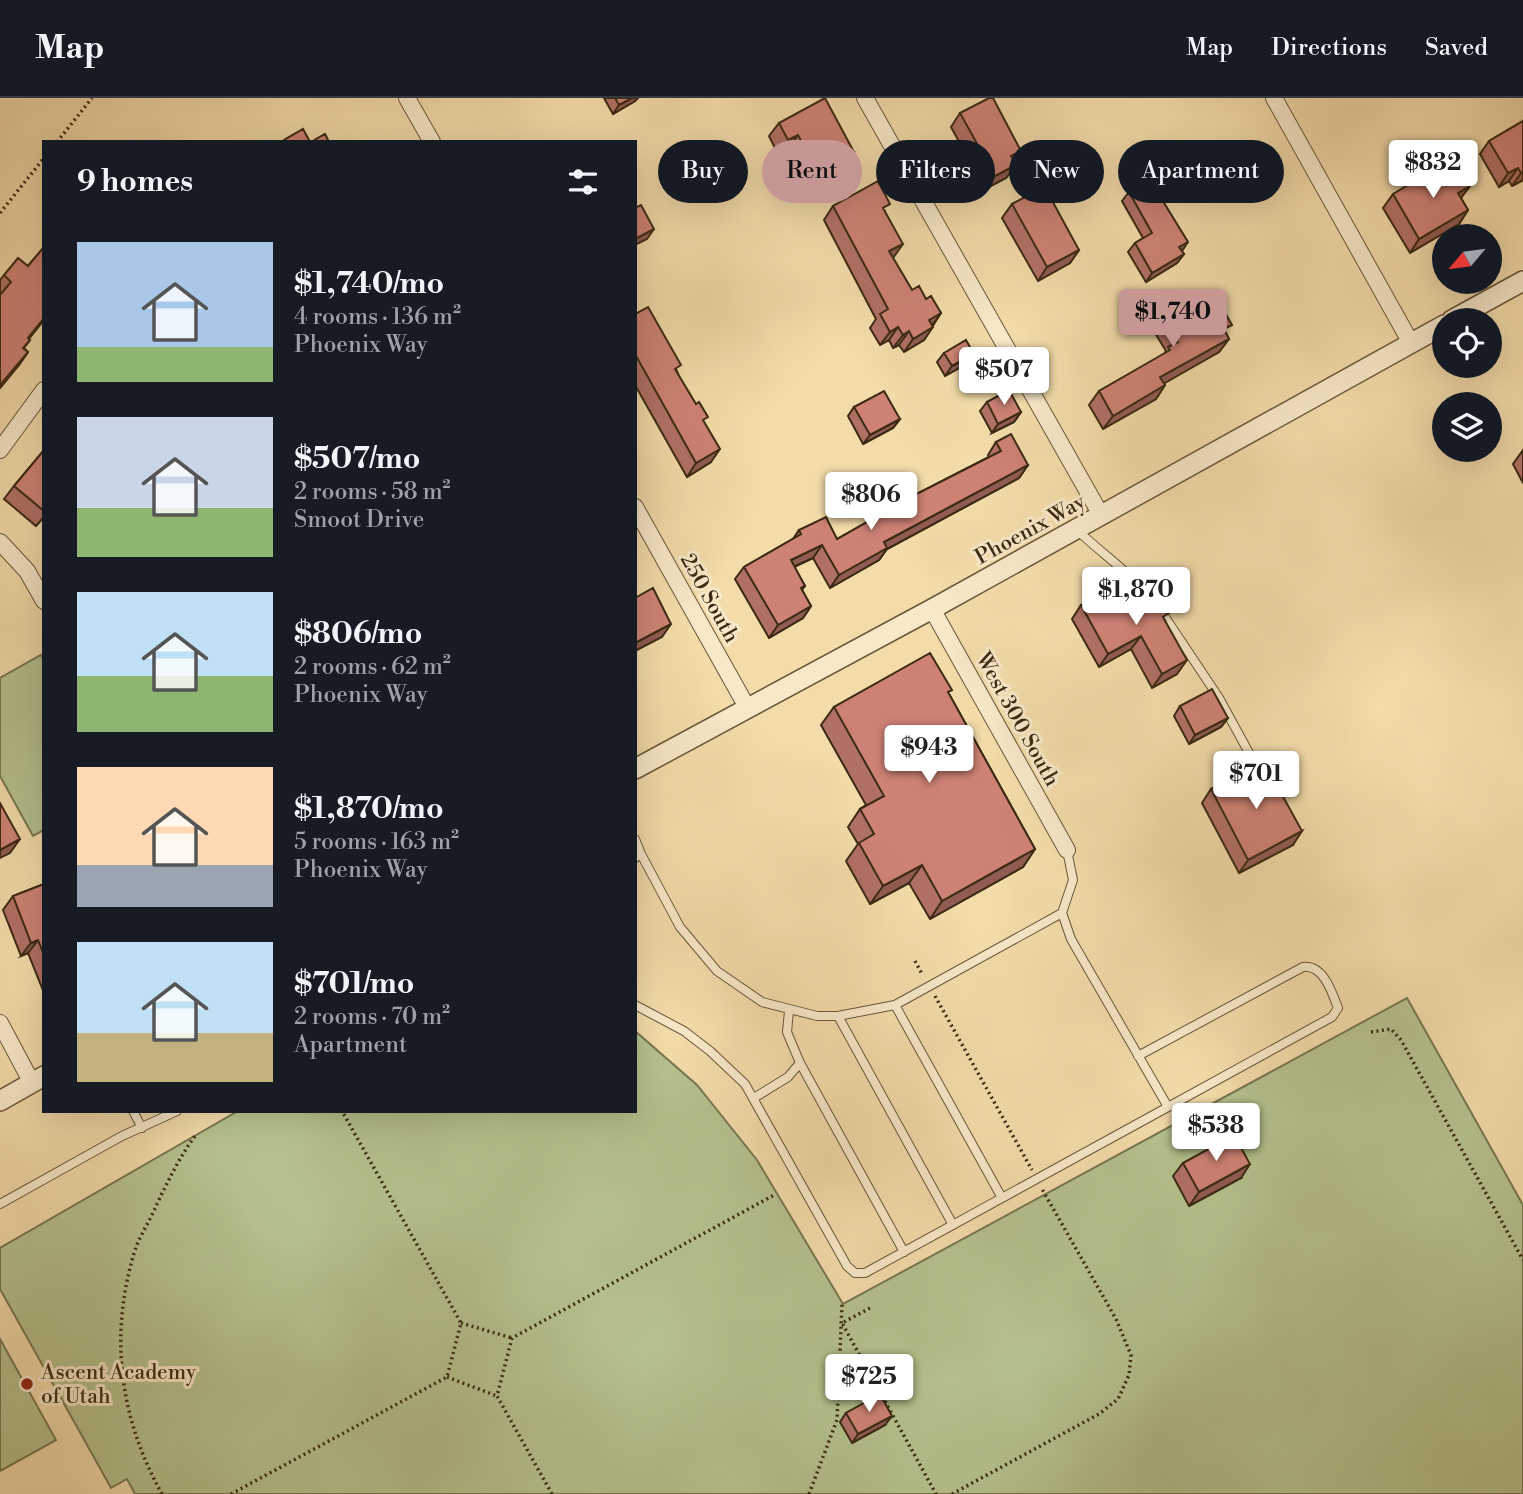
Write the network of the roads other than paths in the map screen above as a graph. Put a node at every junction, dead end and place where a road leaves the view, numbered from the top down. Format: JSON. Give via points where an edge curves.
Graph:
{"nodes":[{"id":1,"x":407,"y":98,"type":"edge"},
{"id":2,"x":865,"y":98,"type":"edge"},
{"id":3,"x":1275,"y":98,"type":"edge"},
{"id":4,"x":431,"y":140,"type":"edge"},
{"id":5,"x":1523,"y":281,"type":"edge"},
{"id":6,"x":1474,"y":308,"type":"edge"},
{"id":7,"x":1432,"y":331,"type":"edge"},
{"id":8,"x":1411,"y":342,"type":"junction"},
{"id":9,"x":42,"y":393,"type":"edge"},
{"id":10,"x":0,"y":450,"type":"edge"},
{"id":11,"x":637,"y":511,"type":"edge"},
{"id":12,"x":1101,"y":516,"type":"junction"},
{"id":13,"x":1076,"y":529,"type":"junction"},
{"id":14,"x":0,"y":542,"type":"edge"},
{"id":15,"x":42,"y":597,"type":"edge"},
{"id":16,"x":932,"y":609,"type":"junction"},
{"id":17,"x":748,"y":709,"type":"junction"},
{"id":18,"x":637,"y":768,"type":"edge"},
{"id":19,"x":1266,"y":784,"type":"edge"},
{"id":20,"x":1067,"y":850,"type":"joint"},
{"id":21,"x":638,"y":856,"type":"edge"},
{"id":22,"x":1062,"y":913,"type":"junction"},
{"id":23,"x":895,"y":1005,"type":"junction"},
{"id":24,"x":637,"y":1006,"type":"edge"},
{"id":25,"x":789,"y":1011,"type":"junction"},
{"id":26,"x":838,"y":1016,"type":"junction"},
{"id":27,"x":0,"y":1023,"type":"edge"},
{"id":28,"x":1138,"y":1056,"type":"junction"},
{"id":29,"x":800,"y":1063,"type":"junction"},
{"id":30,"x":38,"y":1080,"type":"edge"},
{"id":31,"x":754,"y":1098,"type":"junction"},
{"id":32,"x":0,"y":1101,"type":"edge"},
{"id":33,"x":1168,"y":1107,"type":"junction"},
{"id":34,"x":134,"y":1113,"type":"edge"},
{"id":35,"x":173,"y":1113,"type":"edge"},
{"id":36,"x":142,"y":1128,"type":"junction"},
{"id":37,"x":1002,"y":1198,"type":"junction"},
{"id":38,"x":0,"y":1204,"type":"edge"},
{"id":39,"x":953,"y":1225,"type":"junction"},
{"id":40,"x":904,"y":1252,"type":"junction"}],
"edges":[{"from":1,"to":4,"type":"street"},
{"from":2,"to":12,"type":"street"},
{"from":3,"to":8,"type":"street"},
{"from":5,"to":6,"type":"street"},
{"from":7,"to":8,"type":"street","name":"Phoenix Way"},
{"from":8,"to":12,"type":"street","name":"Phoenix Way"},
{"from":9,"to":10,"type":"street"},
{"from":11,"to":17,"type":"street","name":"250 South"},
{"from":12,"to":13,"type":"street","name":"Phoenix Way"},
{"from":13,"to":16,"type":"street","name":"Phoenix Way"},
{"from":13,"to":19,"type":"lane","via":[[1132,575],[1167,619],[1219,698]]},
{"from":14,"to":15,"type":"street","via":[[27,571]]},
{"from":16,"to":17,"type":"street","name":"Phoenix Way"},
{"from":16,"to":20,"type":"street","name":"West 300 South"},
{"from":17,"to":18,"type":"street","name":"Phoenix Way"},
{"from":20,"to":22,"type":"lane","via":[[1073,880]]},
{"from":21,"to":25,"type":"lane","via":[[699,952],[739,989]]},
{"from":22,"to":23,"type":"lane"},
{"from":22,"to":28,"type":"lane","via":[[1071,939]]},
{"from":23,"to":26,"type":"lane"},
{"from":23,"to":37,"type":"lane"},
{"from":24,"to":31,"type":"lane","via":[[710,1051]]},
{"from":25,"to":26,"type":"lane"},
{"from":25,"to":29,"type":"lane","via":[[787,1032]]},
{"from":26,"to":39,"type":"lane"},
{"from":27,"to":30,"type":"street"},
{"from":28,"to":33,"type":"lane"},
{"from":28,"to":33,"type":"lane","via":[[1303,967],[1319,969],[1338,1008],[1332,1017]]},
{"from":29,"to":31,"type":"lane","via":[[788,1077]]},
{"from":29,"to":40,"type":"lane"},
{"from":30,"to":32,"type":"street"},
{"from":31,"to":40,"type":"lane","via":[[847,1266],[864,1273]]},
{"from":33,"to":37,"type":"lane"},
{"from":34,"to":36,"type":"lane"},
{"from":35,"to":36,"type":"lane"},
{"from":36,"to":38,"type":"lane"},
{"from":37,"to":39,"type":"lane"},
{"from":39,"to":40,"type":"lane"}]}
